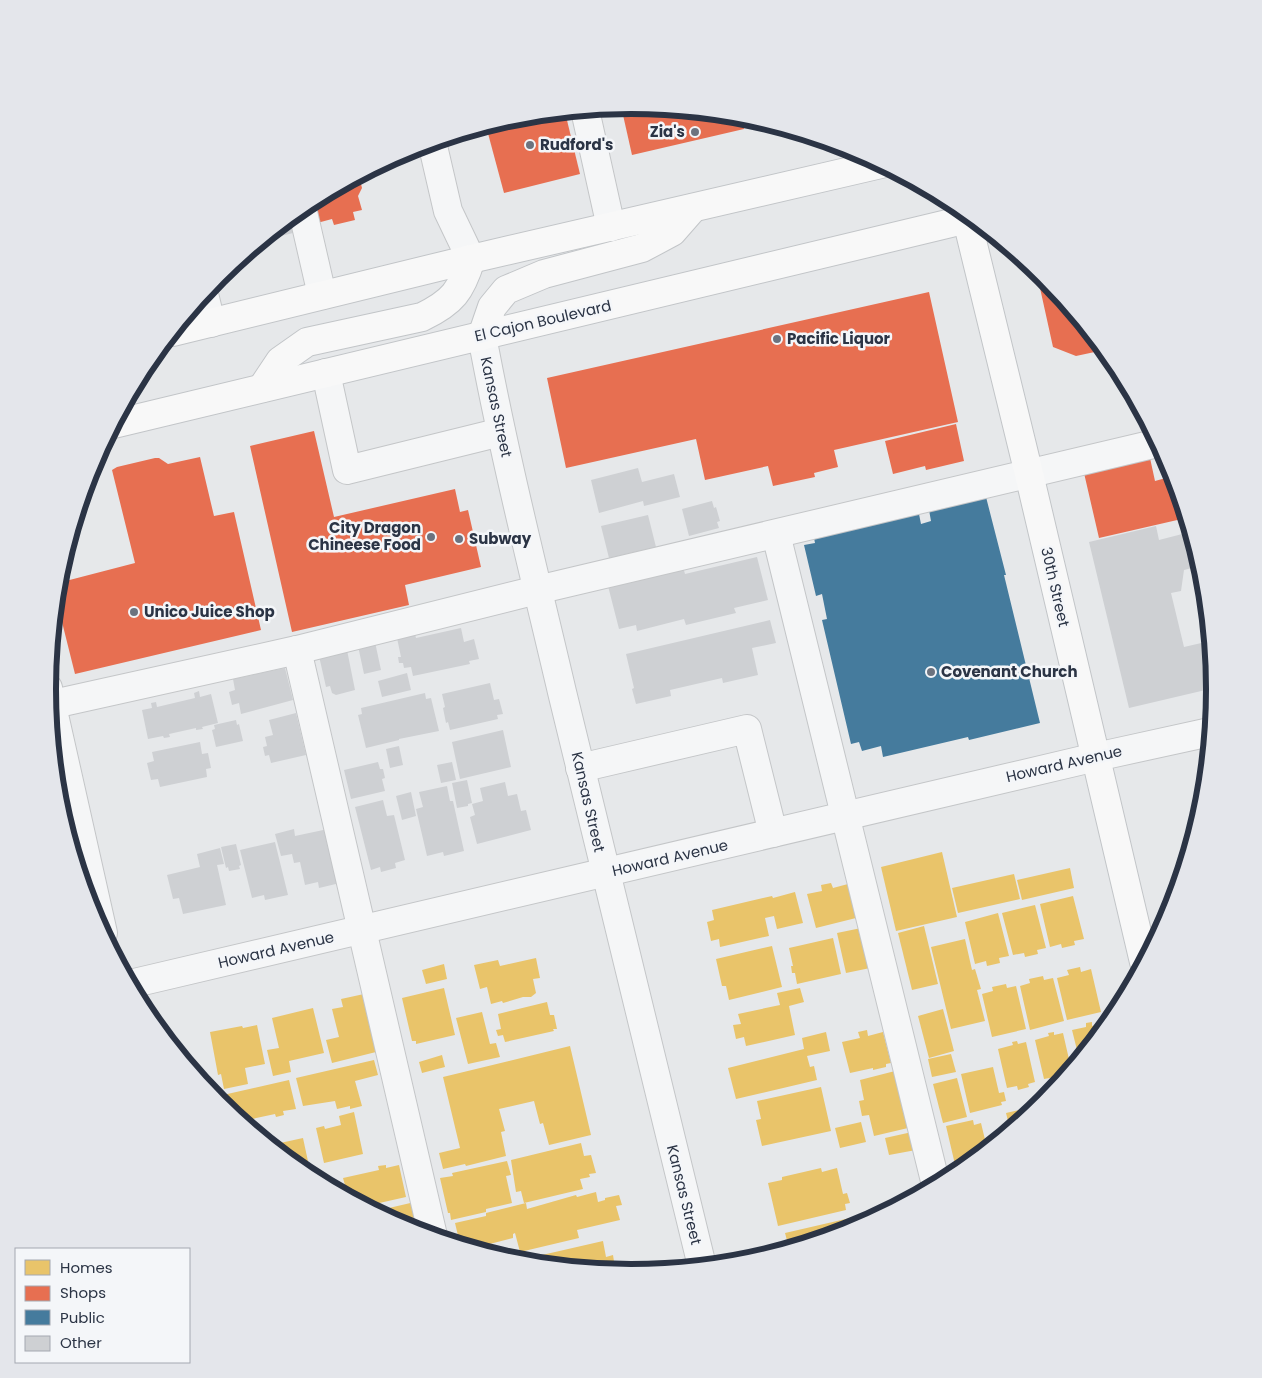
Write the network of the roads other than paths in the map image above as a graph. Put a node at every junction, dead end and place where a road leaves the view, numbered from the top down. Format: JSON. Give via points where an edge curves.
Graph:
{"nodes":[{"id":1,"x":585,"y":116,"type":"edge"},
{"id":2,"x":434,"y":150,"type":"edge"},
{"id":3,"x":869,"y":167,"type":"edge"},
{"id":4,"x":693,"y":208,"type":"junction"},
{"id":5,"x":304,"y":217,"type":"edge"},
{"id":6,"x":960,"y":218,"type":"edge"},
{"id":7,"x":970,"y":225,"type":"edge"},
{"id":8,"x":611,"y":227,"type":"junction"},
{"id":9,"x":471,"y":258,"type":"junction"},
{"id":10,"x":322,"y":295,"type":"junction"},
{"id":11,"x":206,"y":303,"type":"edge"},
{"id":12,"x":211,"y":322,"type":"junction"},
{"id":13,"x":183,"y":329,"type":"edge"},
{"id":14,"x":482,"y":336,"type":"junction"},
{"id":15,"x":326,"y":373,"type":"junction"},
{"id":16,"x":262,"y":388,"type":"junction"},
{"id":17,"x":123,"y":422,"type":"edge"},
{"id":18,"x":501,"y":432,"type":"junction"},
{"id":19,"x":1151,"y":446,"type":"edge"},
{"id":20,"x":1029,"y":474,"type":"junction"},
{"id":21,"x":776,"y":534,"type":"junction"},
{"id":22,"x":538,"y":590,"type":"junction"},
{"id":23,"x":297,"y":650,"type":"junction"},
{"id":24,"x":56,"y":698,"type":"edge"},
{"id":25,"x":1204,"y":733,"type":"edge"},
{"id":26,"x":58,"y":740,"type":"edge"},
{"id":27,"x":1096,"y":757,"type":"junction"},
{"id":28,"x":580,"y":768,"type":"junction"},
{"id":29,"x":845,"y":817,"type":"junction"},
{"id":30,"x":773,"y":833,"type":"junction"},
{"id":31,"x":605,"y":873,"type":"junction"},
{"id":32,"x":93,"y":891,"type":"edge"},
{"id":33,"x":363,"y":930,"type":"junction"},
{"id":34,"x":1142,"y":952,"type":"edge"},
{"id":35,"x":137,"y":982,"type":"edge"},
{"id":36,"x":934,"y":1177,"type":"edge"},
{"id":37,"x":431,"y":1227,"type":"edge"},
{"id":38,"x":700,"y":1260,"type":"edge"}],
"edges":[{"from":1,"to":8,"type":"street"},
{"from":2,"to":9,"type":"street","via":[[448,211]]},
{"from":3,"to":4,"type":"main road"},
{"from":4,"to":8,"type":"main road"},
{"from":4,"to":14,"type":"main road","via":[[672,232],[642,248],[544,274],[506,290],[492,307]]},
{"from":5,"to":10,"type":"street"},
{"from":6,"to":14,"type":"main road","name":"El Cajon Boulevard"},
{"from":7,"to":20,"type":"main road","name":"30th Street"},
{"from":8,"to":9,"type":"main road"},
{"from":9,"to":10,"type":"main road"},
{"from":9,"to":16,"type":"main road","via":[[464,280],[452,298],[437,310],[422,317],[307,342],[280,361]]},
{"from":10,"to":12,"type":"main road"},
{"from":11,"to":12,"type":"street"},
{"from":12,"to":13,"type":"main road"},
{"from":14,"to":15,"type":"main road","name":"El Cajon Boulevard"},
{"from":14,"to":18,"type":"street","name":"Kansas Street"},
{"from":15,"to":16,"type":"main road","name":"El Cajon Boulevard"},
{"from":15,"to":18,"type":"street","via":[[347,470]]},
{"from":16,"to":17,"type":"main road","name":"El Cajon Boulevard"},
{"from":18,"to":22,"type":"street","name":"Kansas Street"},
{"from":19,"to":20,"type":"street"},
{"from":20,"to":21,"type":"street"},
{"from":20,"to":27,"type":"main road","name":"30th Street"},
{"from":21,"to":22,"type":"street"},
{"from":21,"to":29,"type":"street"},
{"from":22,"to":23,"type":"street"},
{"from":22,"to":28,"type":"street","name":"Kansas Street"},
{"from":23,"to":24,"type":"street"},
{"from":23,"to":33,"type":"street"},
{"from":25,"to":27,"type":"street","name":"Howard Avenue"},
{"from":26,"to":32,"type":"street"},
{"from":27,"to":29,"type":"street","name":"Howard Avenue"},
{"from":27,"to":34,"type":"main road","name":"30th Street"},
{"from":28,"to":30,"type":"street","via":[[747,729]]},
{"from":28,"to":31,"type":"street","name":"Kansas Street"},
{"from":29,"to":30,"type":"street","name":"Howard Avenue"},
{"from":29,"to":36,"type":"street"},
{"from":30,"to":31,"type":"street","name":"Howard Avenue"},
{"from":31,"to":33,"type":"street","name":"Howard Avenue"},
{"from":31,"to":38,"type":"street","name":"Kansas Street"},
{"from":33,"to":35,"type":"street","name":"Howard Avenue"},
{"from":33,"to":37,"type":"street"}]}
